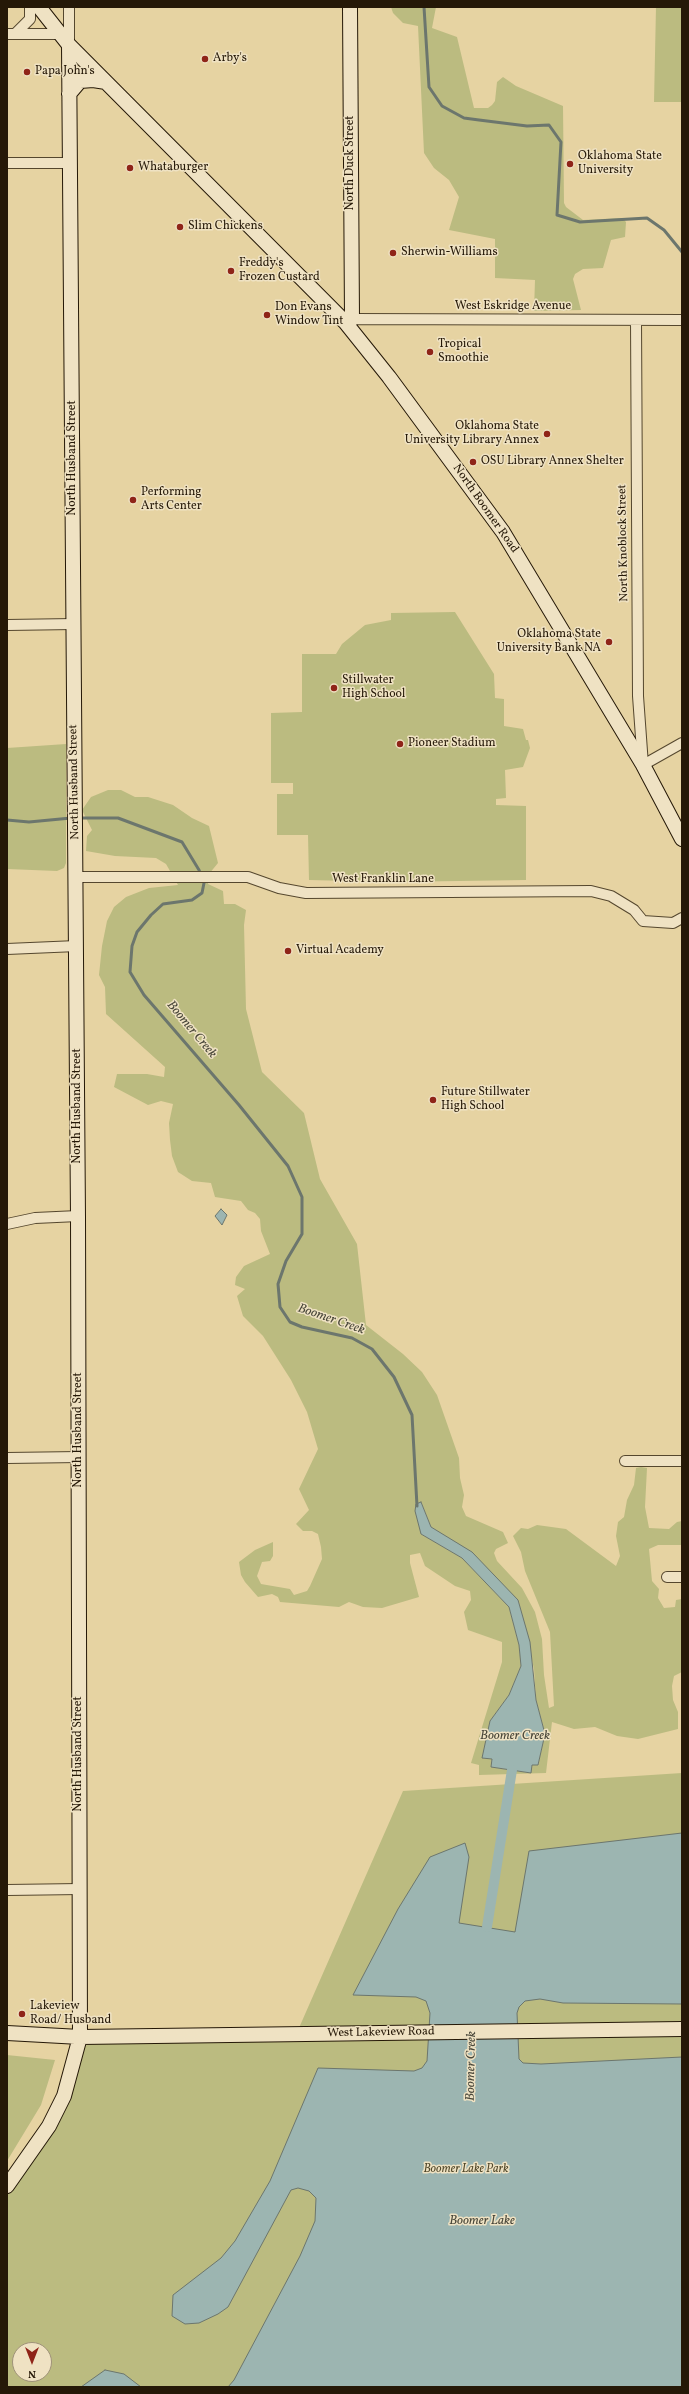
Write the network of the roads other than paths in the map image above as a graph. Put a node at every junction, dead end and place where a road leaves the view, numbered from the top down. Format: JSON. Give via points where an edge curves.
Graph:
{"nodes":[{"id":1,"x":30,"y":7,"type":"edge"},
{"id":2,"x":39,"y":7,"type":"edge"},
{"id":3,"x":70,"y":7,"type":"edge"},
{"id":4,"x":350,"y":7,"type":"edge"},
{"id":5,"x":11,"y":34,"type":"edge"},
{"id":6,"x":60,"y":34,"type":"junction"},
{"id":7,"x":69,"y":46,"type":"junction"},
{"id":8,"x":106,"y":82,"type":"junction"},
{"id":9,"x":70,"y":94,"type":"junction"},
{"id":10,"x":7,"y":163,"type":"edge"},
{"id":11,"x":70,"y":163,"type":"junction"},
{"id":12,"x":349,"y":320,"type":"junction"},
{"id":13,"x":636,"y":320,"type":"junction"},
{"id":14,"x":682,"y":320,"type":"edge"},
{"id":15,"x":74,"y":624,"type":"junction"},
{"id":16,"x":7,"y":625,"type":"edge"},
{"id":17,"x":682,"y":743,"type":"edge"},
{"id":18,"x":643,"y":765,"type":"junction"},
{"id":19,"x":682,"y":839,"type":"edge"},
{"id":20,"x":76,"y":877,"type":"junction"},
{"id":21,"x":682,"y":918,"type":"edge"},
{"id":22,"x":77,"y":946,"type":"junction"},
{"id":23,"x":7,"y":949,"type":"edge"},
{"id":24,"x":78,"y":1216,"type":"junction"},
{"id":25,"x":7,"y":1224,"type":"edge"},
{"id":26,"x":79,"y":1457,"type":"junction"},
{"id":27,"x":7,"y":1458,"type":"edge"},
{"id":28,"x":625,"y":1461,"type":"dead end"},
{"id":29,"x":682,"y":1461,"type":"edge"},
{"id":30,"x":667,"y":1577,"type":"dead end"},
{"id":31,"x":682,"y":1577,"type":"edge"},
{"id":32,"x":80,"y":1889,"type":"junction"},
{"id":33,"x":7,"y":1890,"type":"edge"},
{"id":34,"x":682,"y":2029,"type":"edge"},
{"id":35,"x":7,"y":2033,"type":"edge"},
{"id":36,"x":80,"y":2037,"type":"junction"},
{"id":37,"x":7,"y":2186,"type":"edge"}],
"edges":[{"from":1,"to":5,"type":"street","via":[[30,18]]},
{"from":2,"to":6,"type":"street","name":"North Boomer Road"},
{"from":3,"to":7,"type":"street","name":"North Husband Street"},
{"from":4,"to":12,"type":"street","name":"North Duck Street"},
{"from":5,"to":6,"type":"street"},
{"from":6,"to":7,"type":"street","name":"North Boomer Road"},
{"from":7,"to":8,"type":"street","name":"North Boomer Road"},
{"from":7,"to":9,"type":"street","name":"North Husband Street"},
{"from":8,"to":9,"type":"street","via":[[80,81]]},
{"from":8,"to":12,"type":"street","name":"North Boomer Road"},
{"from":9,"to":11,"type":"street","name":"North Husband Street"},
{"from":10,"to":11,"type":"street"},
{"from":11,"to":15,"type":"street","name":"North Husband Street"},
{"from":12,"to":13,"type":"street","name":"West Eskridge Avenue"},
{"from":12,"to":18,"type":"street","name":"North Boomer Road","via":[[503,532]]},
{"from":13,"to":14,"type":"street","name":"West Eskridge Avenue"},
{"from":13,"to":18,"type":"street","name":"North Knoblock Street","via":[[638,696]]},
{"from":15,"to":16,"type":"street"},
{"from":15,"to":20,"type":"street","name":"North Husband Street"},
{"from":17,"to":18,"type":"street"},
{"from":18,"to":19,"type":"street","name":"North Boomer Road"},
{"from":20,"to":21,"type":"street","name":"West Franklin Lane","via":[[248,876],[279,888],[306,893],[591,891],[611,896],[634,910],[643,921],[673,923]]},
{"from":20,"to":22,"type":"street","name":"North Husband Street"},
{"from":22,"to":23,"type":"street"},
{"from":22,"to":24,"type":"street","name":"North Husband Street"},
{"from":24,"to":25,"type":"street","via":[[35,1218]]},
{"from":24,"to":26,"type":"street","name":"North Husband Street"},
{"from":26,"to":27,"type":"street"},
{"from":26,"to":32,"type":"street","name":"North Husband Street"},
{"from":28,"to":29,"type":"street"},
{"from":30,"to":31,"type":"street"},
{"from":32,"to":33,"type":"street"},
{"from":32,"to":36,"type":"street","name":"North Husband Street"},
{"from":34,"to":36,"type":"street","name":"West Lakeview Road"},
{"from":35,"to":36,"type":"street","name":"West Lakeview Road"},
{"from":36,"to":37,"type":"street","name":"North Husband Street","via":[[64,2096],[49,2126]]}]}
